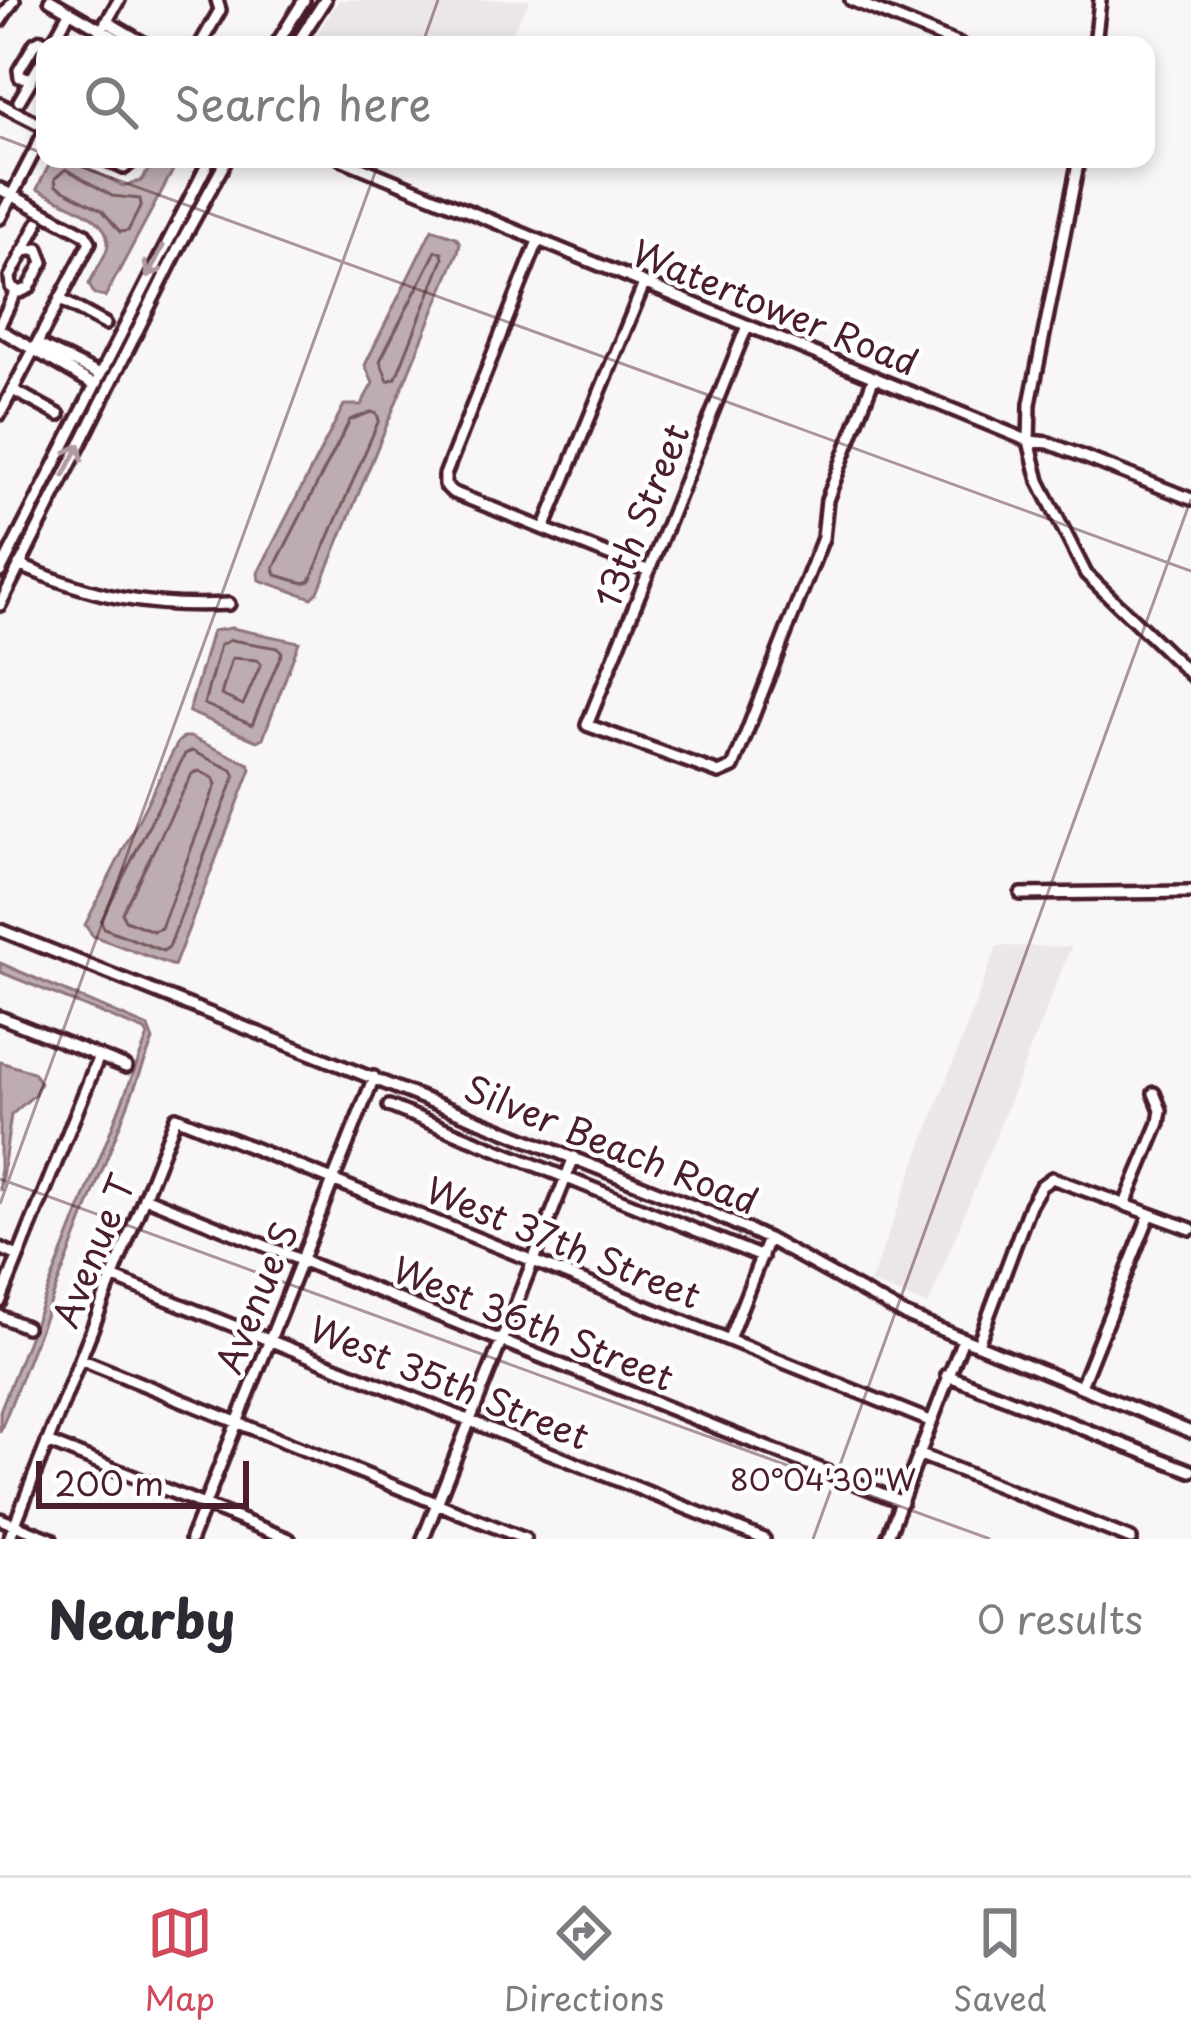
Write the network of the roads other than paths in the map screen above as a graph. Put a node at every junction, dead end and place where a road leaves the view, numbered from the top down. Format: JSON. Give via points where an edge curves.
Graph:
{"nodes":[{"id":1,"x":14,"y":0,"type":"edge"},
{"id":2,"x":50,"y":0,"type":"edge"},
{"id":3,"x":119,"y":0,"type":"edge"},
{"id":4,"x":217,"y":0,"type":"edge"},
{"id":5,"x":304,"y":0,"type":"edge"},
{"id":6,"x":325,"y":0,"type":"edge"},
{"id":7,"x":851,"y":0,"type":"edge"},
{"id":8,"x":1085,"y":0,"type":"edge"},
{"id":9,"x":1100,"y":3,"type":"edge"},
{"id":10,"x":70,"y":11,"type":"junction"},
{"id":11,"x":0,"y":21,"type":"edge"},
{"id":12,"x":104,"y":26,"type":"junction"},
{"id":13,"x":55,"y":36,"type":"edge"},
{"id":14,"x":98,"y":36,"type":"edge"},
{"id":15,"x":117,"y":36,"type":"edge"},
{"id":16,"x":127,"y":36,"type":"edge"},
{"id":17,"x":205,"y":36,"type":"edge"},
{"id":18,"x":282,"y":36,"type":"edge"},
{"id":19,"x":302,"y":36,"type":"edge"},
{"id":20,"x":939,"y":36,"type":"edge"},
{"id":21,"x":1096,"y":36,"type":"edge"},
{"id":22,"x":36,"y":42,"type":"edge"},
{"id":23,"x":36,"y":71,"type":"edge"},
{"id":24,"x":32,"y":78,"type":"junction"},
{"id":25,"x":19,"y":100,"type":"dead end"},
{"id":26,"x":0,"y":104,"type":"edge"},
{"id":27,"x":36,"y":124,"type":"edge"},
{"id":28,"x":36,"y":146,"type":"edge"},
{"id":29,"x":205,"y":168,"type":"edge"},
{"id":30,"x":222,"y":168,"type":"edge"},
{"id":31,"x":363,"y":168,"type":"edge"},
{"id":32,"x":1077,"y":168,"type":"edge"},
{"id":33,"x":0,"y":189,"type":"edge"},
{"id":34,"x":11,"y":195,"type":"junction"},
{"id":35,"x":0,"y":218,"type":"edge"},
{"id":36,"x":38,"y":224,"type":"dead end"},
{"id":37,"x":538,"y":241,"type":"junction"},
{"id":38,"x":23,"y":251,"type":"junction"},
{"id":39,"x":644,"y":284,"type":"junction"},
{"id":40,"x":16,"y":291,"type":"junction"},
{"id":41,"x":61,"y":300,"type":"junction"},
{"id":42,"x":105,"y":324,"type":"dead end"},
{"id":43,"x":747,"y":326,"type":"junction"},
{"id":44,"x":0,"y":327,"type":"edge"},
{"id":45,"x":38,"y":348,"type":"junction"},
{"id":46,"x":874,"y":377,"type":"junction"},
{"id":47,"x":96,"y":379,"type":"junction"},
{"id":48,"x":13,"y":390,"type":"junction"},
{"id":49,"x":0,"y":414,"type":"edge"},
{"id":50,"x":59,"y":415,"type":"dead end"},
{"id":51,"x":1029,"y":441,"type":"junction"},
{"id":52,"x":1191,"y":499,"type":"edge"},
{"id":53,"x":544,"y":529,"type":"junction"},
{"id":54,"x":3,"y":560,"type":"edge"},
{"id":55,"x":20,"y":565,"type":"junction"},
{"id":56,"x":649,"y":571,"type":"junction"},
{"id":57,"x":229,"y":604,"type":"dead end"},
{"id":58,"x":0,"y":605,"type":"edge"},
{"id":59,"x":1191,"y":675,"type":"edge"},
{"id":60,"x":1191,"y":892,"type":"edge"},
{"id":61,"x":1021,"y":894,"type":"dead end"},
{"id":62,"x":0,"y":930,"type":"edge"},
{"id":63,"x":0,"y":1017,"type":"edge"},
{"id":64,"x":99,"y":1056,"type":"junction"},
{"id":65,"x":126,"y":1067,"type":"dead end"},
{"id":66,"x":374,"y":1077,"type":"junction"},
{"id":67,"x":1154,"y":1093,"type":"dead end"},
{"id":68,"x":389,"y":1106,"type":"dead end"},
{"id":69,"x":176,"y":1117,"type":"joint"},
{"id":70,"x":574,"y":1157,"type":"junction"},
{"id":71,"x":565,"y":1179,"type":"junction"},
{"id":72,"x":333,"y":1180,"type":"junction"},
{"id":73,"x":144,"y":1197,"type":"junction"},
{"id":74,"x":1125,"y":1204,"type":"junction"},
{"id":75,"x":1150,"y":1214,"type":"junction"},
{"id":76,"x":1191,"y":1229,"type":"edge"},
{"id":77,"x":768,"y":1239,"type":"junction"},
{"id":78,"x":0,"y":1248,"type":"edge"},
{"id":79,"x":18,"y":1256,"type":"junction"},
{"id":80,"x":762,"y":1256,"type":"junction"},
{"id":81,"x":302,"y":1260,"type":"junction"},
{"id":82,"x":533,"y":1260,"type":"junction"},
{"id":83,"x":112,"y":1277,"type":"junction"},
{"id":84,"x":0,"y":1302,"type":"edge"},
{"id":85,"x":0,"y":1316,"type":"edge"},
{"id":86,"x":26,"y":1327,"type":"dead end"},
{"id":87,"x":729,"y":1339,"type":"junction"},
{"id":88,"x":963,"y":1339,"type":"junction"},
{"id":89,"x":270,"y":1340,"type":"junction"},
{"id":90,"x":501,"y":1340,"type":"junction"},
{"id":91,"x":978,"y":1344,"type":"junction"},
{"id":92,"x":80,"y":1359,"type":"junction"},
{"id":93,"x":947,"y":1375,"type":"junction"},
{"id":94,"x":1081,"y":1386,"type":"junction"},
{"id":95,"x":470,"y":1420,"type":"junction"},
{"id":96,"x":930,"y":1420,"type":"junction"},
{"id":97,"x":237,"y":1423,"type":"junction"},
{"id":98,"x":1191,"y":1432,"type":"edge"},
{"id":99,"x":47,"y":1442,"type":"junction"},
{"id":100,"x":918,"y":1454,"type":"junction"},
{"id":101,"x":1191,"y":1471,"type":"edge"},
{"id":102,"x":902,"y":1502,"type":"junction"},
{"id":103,"x":437,"y":1503,"type":"junction"},
{"id":104,"x":205,"y":1505,"type":"junction"},
{"id":105,"x":0,"y":1519,"type":"edge"},
{"id":106,"x":15,"y":1525,"type":"junction"},
{"id":107,"x":9,"y":1539,"type":"edge"},
{"id":108,"x":51,"y":1539,"type":"edge"},
{"id":109,"x":191,"y":1539,"type":"edge"},
{"id":110,"x":289,"y":1539,"type":"edge"},
{"id":111,"x":423,"y":1539,"type":"edge"},
{"id":112,"x":525,"y":1539,"type":"edge"},
{"id":113,"x":764,"y":1539,"type":"edge"},
{"id":114,"x":887,"y":1539,"type":"edge"},
{"id":115,"x":1131,"y":1539,"type":"edge"}],
"edges":[{"from":1,"to":11,"type":"street"},
{"from":2,"to":10,"type":"street"},
{"from":3,"to":12,"type":"street"},
{"from":4,"to":17,"type":"street"},
{"from":5,"to":18,"type":"street"},
{"from":6,"to":19,"type":"street"},
{"from":7,"to":20,"type":"street"},
{"from":8,"to":9,"type":"street"},
{"from":9,"to":21,"type":"street"},
{"from":10,"to":12,"type":"street"},
{"from":10,"to":13,"type":"street"},
{"from":12,"to":14,"type":"street"},
{"from":12,"to":15,"type":"street"},
{"from":12,"to":16,"type":"street"},
{"from":22,"to":24,"type":"street","via":[[19,70],[23,80]]},
{"from":23,"to":24,"type":"street"},
{"from":24,"to":25,"type":"street"},
{"from":26,"to":27,"type":"street"},
{"from":28,"to":34,"type":"street"},
{"from":29,"to":47,"type":"street","one_way":true},
{"from":55,"to":30,"type":"street","one_way":true},
{"from":31,"to":37,"type":"street","name":"Watertower Road"},
{"from":32,"to":51,"type":"street"},
{"from":33,"to":34,"type":"street"},
{"from":34,"to":35,"type":"street"},
{"from":34,"to":41,"type":"street","via":[[89,239]]},
{"from":36,"to":38,"type":"street"},
{"from":37,"to":39,"type":"street","name":"Watertower Road"},
{"from":37,"to":53,"type":"street","via":[[445,484]]},
{"from":38,"to":40,"type":"street","via":[[10,277]]},
{"from":38,"to":40,"type":"street","via":[[38,249],[43,262],[29,288]]},
{"from":39,"to":43,"type":"street","name":"Watertower Road"},
{"from":39,"to":53,"type":"street"},
{"from":40,"to":44,"type":"street"},
{"from":41,"to":42,"type":"street"},
{"from":41,"to":45,"type":"street"},
{"from":43,"to":46,"type":"street","name":"Watertower Road"},
{"from":43,"to":56,"type":"street","name":"13th Street"},
{"from":44,"to":45,"type":"street"},
{"from":45,"to":47,"type":"street"},
{"from":45,"to":47,"type":"street","via":[[38,356]]},
{"from":45,"to":48,"type":"street"},
{"from":46,"to":51,"type":"street","name":"Watertower Road"},
{"from":46,"to":56,"type":"street","name":"13th Street","via":[[827,500],[824,538],[724,773],[587,725]]},
{"from":47,"to":54,"type":"street"},
{"from":48,"to":49,"type":"street"},
{"from":48,"to":50,"type":"street"},
{"from":51,"to":52,"type":"street","name":"Watertower Road"},
{"from":51,"to":59,"type":"street","via":[[1039,481],[1086,574]]},
{"from":53,"to":56,"type":"street"},
{"from":54,"to":55,"type":"street"},
{"from":55,"to":57,"type":"street","via":[[113,599]]},
{"from":55,"to":58,"type":"street"},
{"from":60,"to":61,"type":"street"},
{"from":62,"to":66,"type":"street","name":"Silver Beach Road"},
{"from":63,"to":64,"type":"street"},
{"from":64,"to":65,"type":"street"},
{"from":64,"to":79,"type":"street"},
{"from":66,"to":70,"type":"street","name":"Silver Beach Road"},
{"from":66,"to":72,"type":"street","name":"Avenue S"},
{"from":67,"to":74,"type":"street","via":[[1159,1123]]},
{"from":68,"to":71,"type":"street","name":"Silver Beach Road"},
{"from":69,"to":72,"type":"street","name":"West 37th Street"},
{"from":69,"to":73,"type":"street","name":"Avenue T"},
{"from":70,"to":71,"type":"street"},
{"from":70,"to":77,"type":"street","name":"Silver Beach Road"},
{"from":71,"to":80,"type":"street","name":"Silver Beach Road"},
{"from":71,"to":82,"type":"street"},
{"from":72,"to":81,"type":"street","name":"Avenue S"},
{"from":72,"to":82,"type":"street","name":"West 37th Street"},
{"from":73,"to":81,"type":"street","name":"West 36th Street"},
{"from":73,"to":83,"type":"street","name":"Avenue T"},
{"from":74,"to":75,"type":"street"},
{"from":74,"to":91,"type":"street","via":[[1052,1178],[1041,1186]]},
{"from":75,"to":76,"type":"street"},
{"from":75,"to":94,"type":"street"},
{"from":77,"to":80,"type":"street"},
{"from":77,"to":88,"type":"street","name":"Silver Beach Road","via":[[905,1316]]},
{"from":78,"to":79,"type":"street"},
{"from":79,"to":84,"type":"street"},
{"from":80,"to":87,"type":"street"},
{"from":81,"to":89,"type":"street","name":"Avenue S"},
{"from":81,"to":90,"type":"street","name":"West 36th Street"},
{"from":82,"to":87,"type":"street","name":"West 37th Street"},
{"from":82,"to":90,"type":"street"},
{"from":83,"to":89,"type":"street","name":"West 35th Street"},
{"from":83,"to":92,"type":"street","name":"Avenue T"},
{"from":85,"to":86,"type":"street"},
{"from":87,"to":96,"type":"street","name":"West 37th Street"},
{"from":88,"to":91,"type":"street","name":"Silver Beach Road"},
{"from":88,"to":93,"type":"street"},
{"from":89,"to":95,"type":"street","name":"West 35th Street"},
{"from":89,"to":97,"type":"street","name":"Avenue S"},
{"from":90,"to":95,"type":"street"},
{"from":90,"to":102,"type":"street","name":"West 36th Street"},
{"from":91,"to":94,"type":"street","name":"Silver Beach Road"},
{"from":92,"to":97,"type":"street"},
{"from":92,"to":99,"type":"street","name":"Avenue T"},
{"from":93,"to":96,"type":"street"},
{"from":93,"to":101,"type":"street"},
{"from":94,"to":98,"type":"street","name":"Silver Beach Road"},
{"from":95,"to":103,"type":"street"},
{"from":95,"to":113,"type":"street","name":"West 35th Street"},
{"from":96,"to":100,"type":"street"},
{"from":97,"to":103,"type":"street"},
{"from":97,"to":104,"type":"street","name":"Avenue S"},
{"from":99,"to":104,"type":"street"},
{"from":99,"to":106,"type":"street","name":"Avenue T"},
{"from":100,"to":102,"type":"street"},
{"from":100,"to":115,"type":"street"},
{"from":102,"to":114,"type":"street"},
{"from":103,"to":111,"type":"street"},
{"from":103,"to":112,"type":"street"},
{"from":104,"to":109,"type":"street","name":"Avenue S"},
{"from":104,"to":110,"type":"street"},
{"from":105,"to":106,"type":"street"},
{"from":106,"to":107,"type":"street","name":"Avenue T"},
{"from":106,"to":108,"type":"street"}]}
